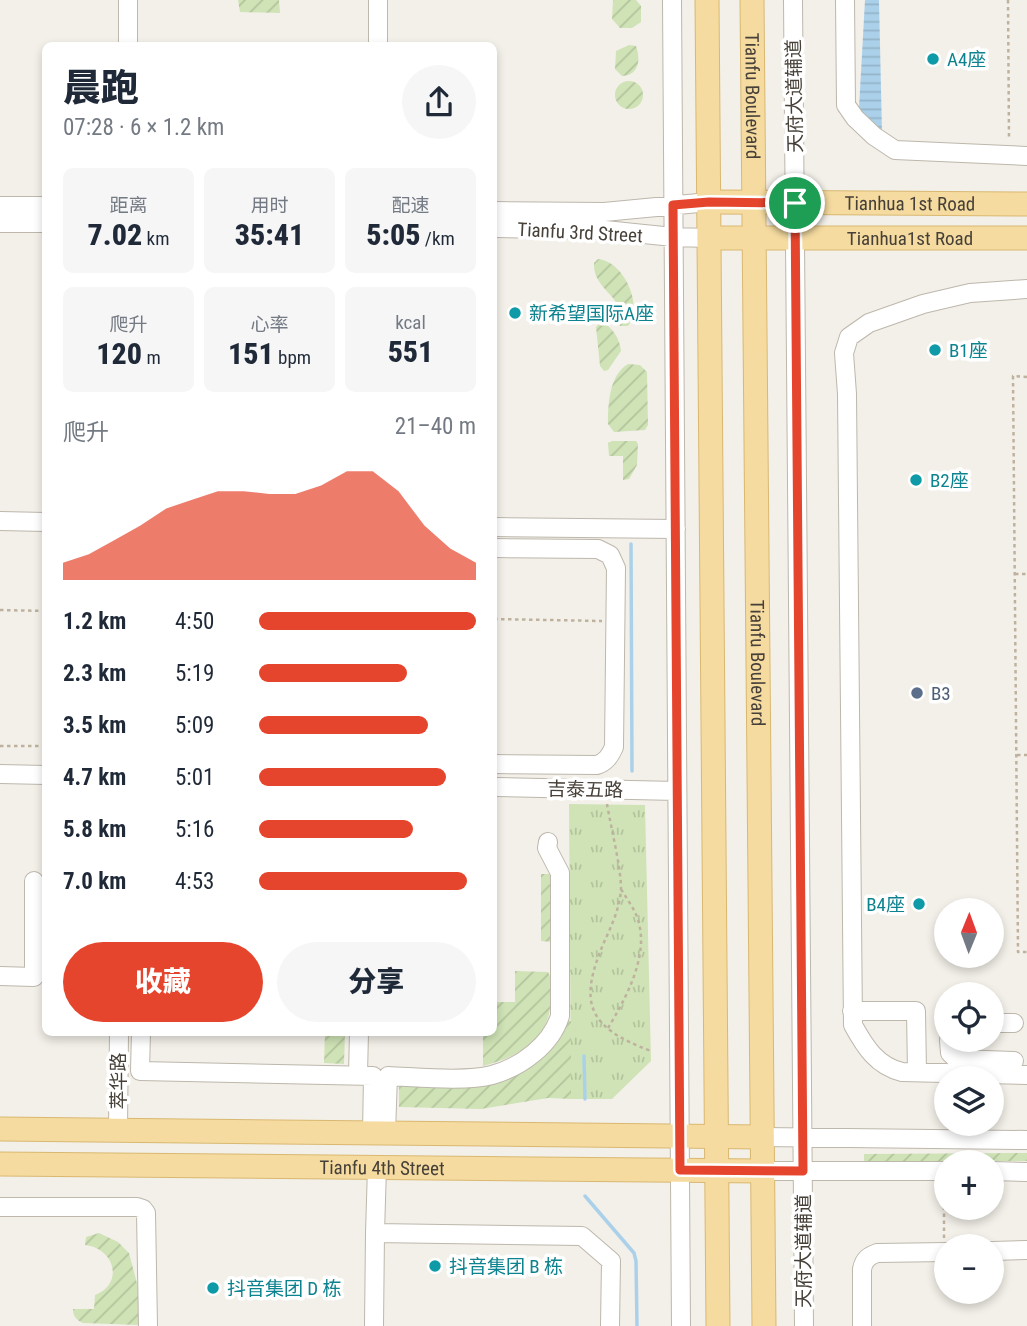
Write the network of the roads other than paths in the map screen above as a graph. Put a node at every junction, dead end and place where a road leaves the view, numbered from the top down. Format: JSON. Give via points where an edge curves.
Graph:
{"nodes":[{"id":1,"x":128,"y":0,"type":"edge"},
{"id":2,"x":378,"y":0,"type":"edge"},
{"id":3,"x":672,"y":0,"type":"edge"},
{"id":4,"x":707,"y":0,"type":"edge"},
{"id":5,"x":752,"y":0,"type":"edge"},
{"id":6,"x":793,"y":0,"type":"edge"},
{"id":7,"x":845,"y":0,"type":"edge"},
{"id":8,"x":128,"y":42,"type":"edge"},
{"id":9,"x":378,"y":42,"type":"edge"},
{"id":10,"x":1018,"y":156,"type":"edge"},
{"id":11,"x":709,"y":202,"type":"junction"},
{"id":12,"x":754,"y":203,"type":"junction"},
{"id":13,"x":795,"y":203,"type":"junction"},
{"id":14,"x":1027,"y":204,"type":"edge"},
{"id":15,"x":673,"y":205,"type":"junction"},
{"id":16,"x":0,"y":206,"type":"edge"},
{"id":17,"x":42,"y":206,"type":"edge"},
{"id":18,"x":497,"y":211,"type":"edge"},
{"id":19,"x":0,"y":223,"type":"edge"},
{"id":20,"x":42,"y":223,"type":"edge"},
{"id":21,"x":497,"y":228,"type":"edge"},
{"id":22,"x":673,"y":237,"type":"junction"},
{"id":23,"x":709,"y":238,"type":"junction"},
{"id":24,"x":755,"y":238,"type":"junction"},
{"id":25,"x":796,"y":238,"type":"junction"},
{"id":26,"x":1027,"y":238,"type":"edge"},
{"id":27,"x":1027,"y":289,"type":"edge"},
{"id":28,"x":0,"y":521,"type":"edge"},
{"id":29,"x":42,"y":522,"type":"edge"},
{"id":30,"x":497,"y":527,"type":"edge"},
{"id":31,"x":676,"y":529,"type":"junction"},
{"id":32,"x":497,"y":548,"type":"edge"},
{"id":33,"x":497,"y":764,"type":"edge"},
{"id":34,"x":0,"y":774,"type":"edge"},
{"id":35,"x":42,"y":775,"type":"edge"},
{"id":36,"x":497,"y":787,"type":"edge"},
{"id":37,"x":677,"y":791,"type":"junction"},
{"id":38,"x":548,"y":842,"type":"dead end"},
{"id":39,"x":34,"y":881,"type":"dead end"},
{"id":40,"x":0,"y":976,"type":"edge"},
{"id":41,"x":852,"y":1010,"type":"junction"},
{"id":42,"x":1004,"y":1023,"type":"edge"},
{"id":43,"x":1014,"y":1023,"type":"dead end"},
{"id":44,"x":119,"y":1036,"type":"edge"},
{"id":45,"x":141,"y":1036,"type":"edge"},
{"id":46,"x":359,"y":1036,"type":"edge"},
{"id":47,"x":950,"y":1052,"type":"edge"},
{"id":48,"x":1014,"y":1061,"type":"dead end"},
{"id":49,"x":917,"y":1073,"type":"junction"},
{"id":50,"x":358,"y":1075,"type":"junction"},
{"id":51,"x":1027,"y":1075,"type":"edge"},
{"id":52,"x":0,"y":1129,"type":"edge"},
{"id":53,"x":118,"y":1130,"type":"junction"},
{"id":54,"x":379,"y":1133,"type":"junction"},
{"id":55,"x":680,"y":1136,"type":"junction"},
{"id":56,"x":717,"y":1137,"type":"junction"},
{"id":57,"x":762,"y":1138,"type":"junction"},
{"id":58,"x":802,"y":1139,"type":"junction"},
{"id":59,"x":1027,"y":1140,"type":"edge"},
{"id":60,"x":0,"y":1164,"type":"edge"},
{"id":61,"x":377,"y":1167,"type":"junction"},
{"id":62,"x":680,"y":1170,"type":"junction"},
{"id":63,"x":717,"y":1171,"type":"junction"},
{"id":64,"x":762,"y":1171,"type":"junction"},
{"id":65,"x":803,"y":1171,"type":"junction"},
{"id":66,"x":934,"y":1171,"type":"edge"},
{"id":67,"x":1004,"y":1171,"type":"edge"},
{"id":68,"x":1027,"y":1172,"type":"edge"},
{"id":69,"x":0,"y":1207,"type":"edge"},
{"id":70,"x":375,"y":1233,"type":"junction"},
{"id":71,"x":1027,"y":1250,"type":"edge"},
{"id":72,"x":1004,"y":1251,"type":"edge"},
{"id":73,"x":934,"y":1252,"type":"edge"},
{"id":74,"x":148,"y":1326,"type":"edge"},
{"id":75,"x":374,"y":1326,"type":"edge"},
{"id":76,"x":610,"y":1326,"type":"edge"},
{"id":77,"x":681,"y":1326,"type":"edge"},
{"id":78,"x":719,"y":1326,"type":"edge"},
{"id":79,"x":764,"y":1326,"type":"edge"},
{"id":80,"x":804,"y":1326,"type":"edge"},
{"id":81,"x":862,"y":1326,"type":"edge"}],
"edges":[{"from":1,"to":8,"type":"street"},
{"from":2,"to":9,"type":"street"},
{"from":3,"to":15,"type":"street"},
{"from":4,"to":11,"type":"main road"},
{"from":5,"to":12,"type":"main road","name":"Tianfu Boulevard"},
{"from":6,"to":13,"type":"street","name":"天府大道辅道"},
{"from":7,"to":10,"type":"street","via":[[846,105],[874,136],[895,150]]},
{"from":11,"to":12,"type":"main road","name":"Tianhua 1st Road"},
{"from":11,"to":15,"type":"street","name":"Tianfu 3rd Street"},
{"from":11,"to":23,"type":"main road"},
{"from":12,"to":13,"type":"main road","name":"Tianhua 1st Road"},
{"from":12,"to":24,"type":"main road","name":"Tianfu Boulevard"},
{"from":13,"to":14,"type":"main road","name":"Tianhua 1st Road"},
{"from":13,"to":25,"type":"street","name":"天府大道辅道"},
{"from":15,"to":18,"type":"street","name":"Tianfu 3rd Street","via":[[604,212]]},
{"from":15,"to":22,"type":"street"},
{"from":16,"to":17,"type":"street"},
{"from":19,"to":20,"type":"street"},
{"from":21,"to":22,"type":"street","name":"Tianfu 3rd Street","via":[[605,230]]},
{"from":22,"to":23,"type":"street","name":"Tianfu 3rd Street"},
{"from":22,"to":31,"type":"street"},
{"from":23,"to":24,"type":"main road","name":"Tianhua1st Road"},
{"from":23,"to":56,"type":"main road"},
{"from":24,"to":25,"type":"main road","name":"Tianhua1st Road"},
{"from":24,"to":57,"type":"main road","name":"Tianfu Boulevard"},
{"from":25,"to":26,"type":"main road","name":"Tianhua1st Road"},
{"from":25,"to":58,"type":"street","name":"天府大道辅道"},
{"from":27,"to":41,"type":"street","via":[[970,293],[923,304],[869,323],[849,337],[844,353],[848,394]]},
{"from":28,"to":29,"type":"street"},
{"from":30,"to":31,"type":"street"},
{"from":31,"to":37,"type":"street"},
{"from":32,"to":33,"type":"street","via":[[605,551],[616,568],[614,747],[608,758],[597,765]]},
{"from":34,"to":35,"type":"street"},
{"from":36,"to":37,"type":"street","name":"吉泰五路"},
{"from":37,"to":55,"type":"street"},
{"from":38,"to":54,"type":"street","via":[[560,873],[560,1016],[556,1027],[539,1049],[493,1075],[387,1076]]},
{"from":39,"to":40,"type":"street","via":[[34,976]]},
{"from":41,"to":49,"type":"street","via":[[853,1025],[879,1062],[888,1069]]},
{"from":41,"to":49,"type":"street","via":[[916,1011]]},
{"from":42,"to":43,"type":"street"},
{"from":44,"to":53,"type":"street","name":"萃华路"},
{"from":45,"to":50,"type":"street","via":[[140,1071]]},
{"from":46,"to":50,"type":"street"},
{"from":47,"to":48,"type":"street","via":[[956,1059]]},
{"from":49,"to":51,"type":"street"},
{"from":50,"to":54,"type":"street","via":[[373,1076]]},
{"from":52,"to":53,"type":"main road","name":"Tianfu 4th Street"},
{"from":53,"to":54,"type":"main road","name":"Tianfu 4th Street"},
{"from":54,"to":55,"type":"main road","name":"Tianfu 4th Street"},
{"from":55,"to":56,"type":"main road","name":"Tianfu 4th Street"},
{"from":55,"to":62,"type":"street"},
{"from":56,"to":57,"type":"main road","name":"Tianfu 4th Street"},
{"from":56,"to":63,"type":"main road"},
{"from":57,"to":58,"type":"street"},
{"from":57,"to":64,"type":"main road","name":"Tianfu Boulevard"},
{"from":58,"to":59,"type":"street"},
{"from":58,"to":65,"type":"street","name":"天府大道辅道"},
{"from":60,"to":61,"type":"main road","name":"Tianfu 4th Street"},
{"from":61,"to":62,"type":"main road","name":"Tianfu 4th Street"},
{"from":61,"to":70,"type":"street"},
{"from":62,"to":63,"type":"main road","name":"Tianfu 4th Street"},
{"from":62,"to":77,"type":"street"},
{"from":63,"to":64,"type":"main road","name":"Tianfu 4th Street"},
{"from":63,"to":78,"type":"main road"},
{"from":64,"to":65,"type":"street"},
{"from":64,"to":79,"type":"main road","name":"Tianfu Boulevard"},
{"from":65,"to":66,"type":"street"},
{"from":65,"to":80,"type":"street","name":"天府大道辅道"},
{"from":67,"to":68,"type":"street"},
{"from":69,"to":74,"type":"street","via":[[144,1209]]},
{"from":70,"to":75,"type":"street"},
{"from":70,"to":76,"type":"street","via":[[582,1236],[611,1261]]},
{"from":71,"to":72,"type":"street"},
{"from":73,"to":81,"type":"street","via":[[877,1253],[864,1262]]}]}
